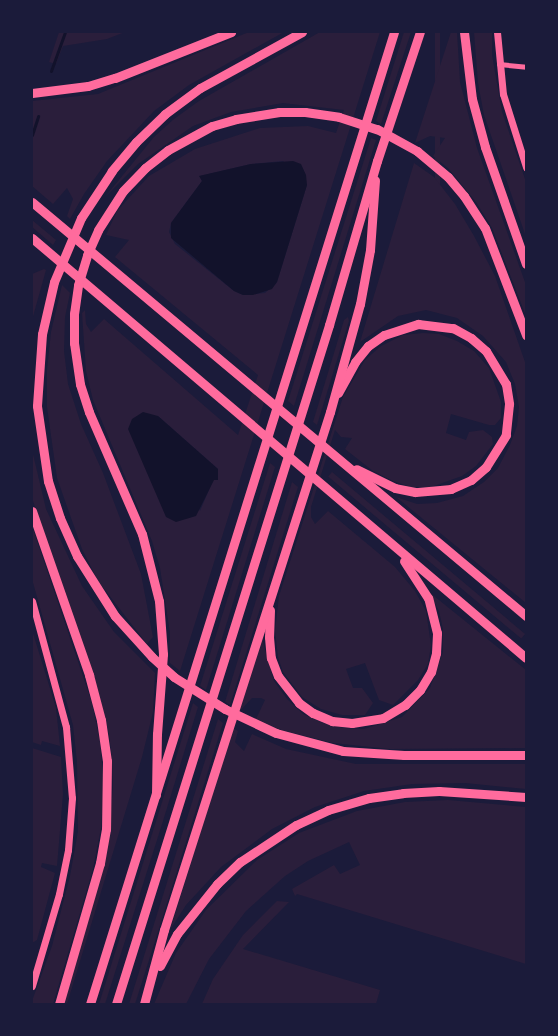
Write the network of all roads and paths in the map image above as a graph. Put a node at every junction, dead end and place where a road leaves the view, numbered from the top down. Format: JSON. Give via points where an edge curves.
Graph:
{"nodes":[{"id":1,"x":231,"y":32,"type":"edge"},
{"id":2,"x":302,"y":32,"type":"edge"},
{"id":3,"x":394,"y":32,"type":"edge"},
{"id":4,"x":420,"y":32,"type":"edge"},
{"id":5,"x":464,"y":32,"type":"edge"},
{"id":6,"x":497,"y":32,"type":"edge"},
{"id":7,"x":499,"y":64,"type":"junction"},
{"id":8,"x":526,"y":68,"type":"edge"},
{"id":9,"x":32,"y":93,"type":"edge"},
{"id":10,"x":377,"y":161,"type":"junction"},
{"id":11,"x":526,"y":167,"type":"edge"},
{"id":12,"x":32,"y":202,"type":"edge"},
{"id":13,"x":32,"y":238,"type":"edge"},
{"id":14,"x":526,"y":264,"type":"edge"},
{"id":15,"x":526,"y":335,"type":"edge"},
{"id":16,"x":330,"y":412,"type":"junction"},
{"id":17,"x":328,"y":452,"type":"junction"},
{"id":18,"x":32,"y":511,"type":"edge"},
{"id":19,"x":392,"y":545,"type":"junction"},
{"id":20,"x":272,"y":594,"type":"junction"},
{"id":21,"x":32,"y":601,"type":"edge"},
{"id":22,"x":526,"y":615,"type":"edge"},
{"id":23,"x":526,"y":657,"type":"edge"},
{"id":24,"x":526,"y":755,"type":"edge"},
{"id":25,"x":156,"y":795,"type":"junction"},
{"id":26,"x":526,"y":797,"type":"edge"},
{"id":27,"x":32,"y":986,"type":"edge"},
{"id":28,"x":148,"y":990,"type":"junction"},
{"id":29,"x":59,"y":1005,"type":"edge"},
{"id":30,"x":90,"y":1005,"type":"edge"},
{"id":31,"x":116,"y":1005,"type":"edge"},
{"id":32,"x":144,"y":1005,"type":"edge"}],
"edges":[{"from":1,"to":9,"type":"highway","via":[[116,78]]},
{"from":2,"to":24,"type":"highway","via":[[200,88],[165,114],[112,171],[81,218],[47,307],[38,372],[37,406],[48,481],[60,518],[95,588],[115,616],[152,657],[200,694],[241,718],[291,738],[343,751]]},
{"from":3,"to":25,"type":"highway"},
{"from":4,"to":10,"type":"highway"},
{"from":5,"to":14,"type":"highway","via":[[472,99]]},
{"from":6,"to":7,"type":"street"},
{"from":7,"to":8,"type":"street"},
{"from":7,"to":11,"type":"street","via":[[508,113]]},
{"from":10,"to":16,"type":"highway","via":[[370,250],[360,304]]},
{"from":10,"to":31,"type":"highway"},
{"from":12,"to":17,"type":"highway"},
{"from":13,"to":19,"type":"highway"},
{"from":15,"to":25,"type":"highway","via":[[485,228],[448,177],[417,151],[377,129],[339,117],[304,112],[255,115],[212,126],[168,150],[145,168],[110,209],[87,255],[78,285],[74,343],[89,412],[142,534],[159,601],[163,654]]},
{"from":16,"to":17,"type":"highway","via":[[355,362],[368,346],[384,335],[418,324],[453,328],[486,351],[506,384],[509,404],[506,435],[499,450],[471,480],[451,489],[432,493],[395,488]]},
{"from":16,"to":20,"type":"highway"},
{"from":17,"to":22,"type":"highway"},
{"from":18,"to":29,"type":"highway","via":[[89,675],[107,761],[107,811],[100,863]]},
{"from":19,"to":20,"type":"highway","via":[[428,598],[437,633],[436,653],[420,690],[383,718],[352,723],[332,721],[314,713],[289,693],[271,658]]},
{"from":19,"to":23,"type":"highway"},
{"from":20,"to":28,"type":"highway"},
{"from":21,"to":27,"type":"street","via":[[66,727],[72,798],[64,871]]},
{"from":25,"to":30,"type":"highway"},
{"from":26,"to":28,"type":"highway","via":[[439,791],[403,793],[328,810],[296,825],[240,862],[216,884],[177,934]]},
{"from":28,"to":32,"type":"highway"}]}
